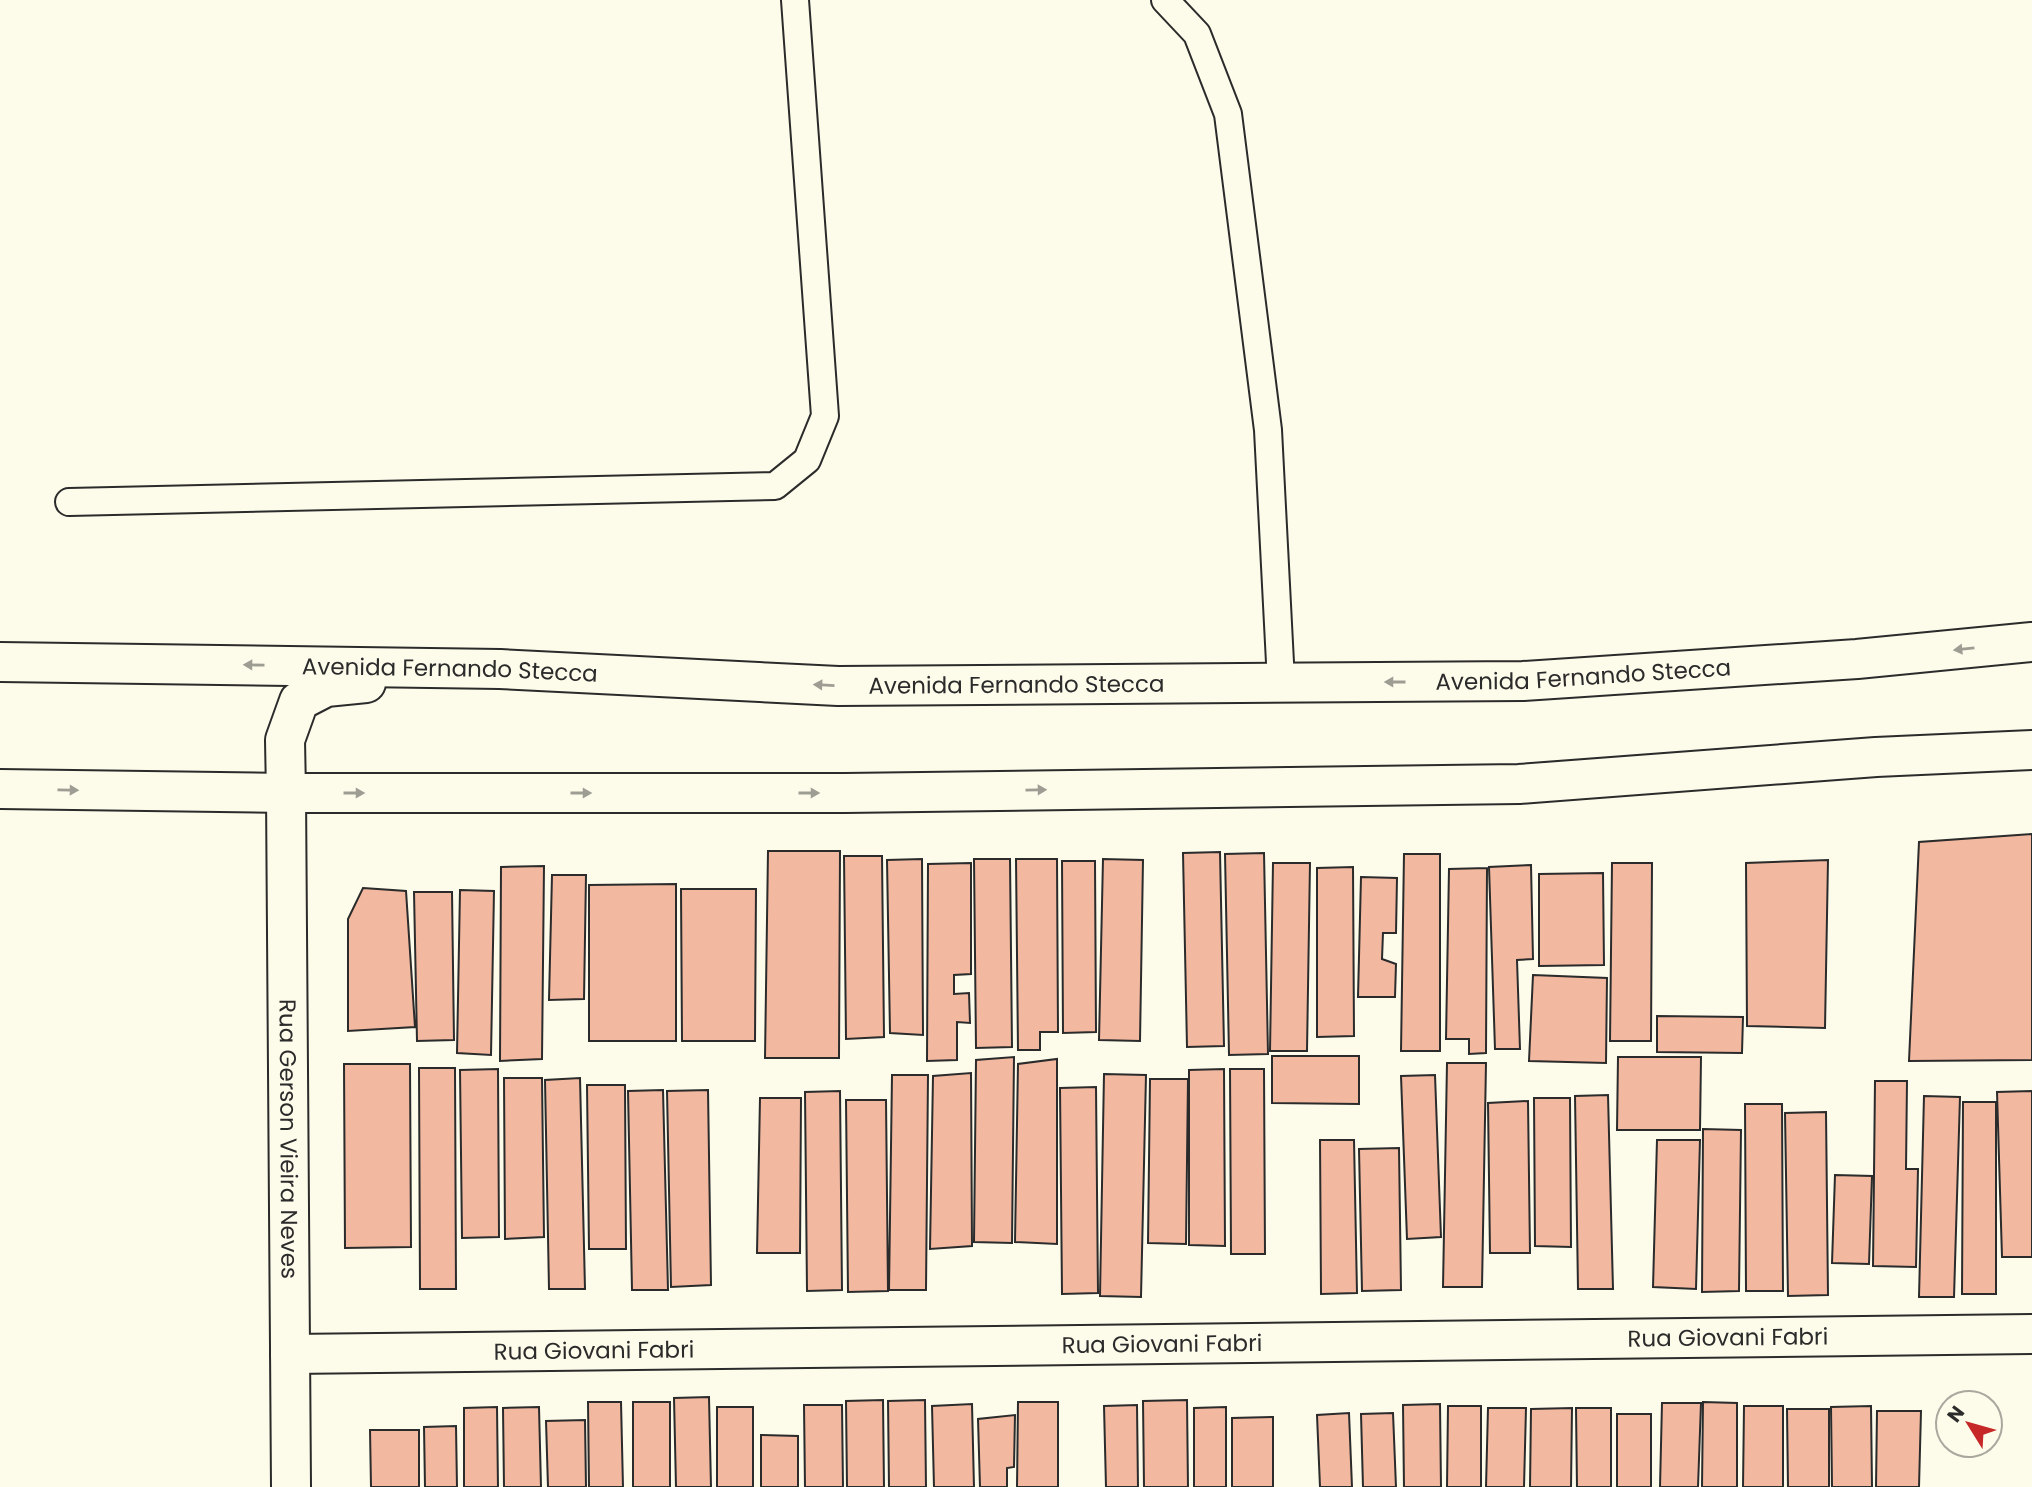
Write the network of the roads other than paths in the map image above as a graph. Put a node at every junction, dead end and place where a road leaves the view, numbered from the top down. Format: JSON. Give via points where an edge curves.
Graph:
{"nodes":[{"id":1,"x":795,"y":0,"type":"edge"},
{"id":2,"x":1165,"y":0,"type":"edge"},
{"id":3,"x":69,"y":502,"type":"dead end"},
{"id":4,"x":2032,"y":642,"type":"edge"},
{"id":5,"x":0,"y":662,"type":"edge"},
{"id":6,"x":500,"y":669,"type":"junction"},
{"id":7,"x":1281,"y":682,"type":"junction"},
{"id":8,"x":2032,"y":750,"type":"edge"},
{"id":9,"x":0,"y":789,"type":"edge"},
{"id":10,"x":286,"y":793,"type":"junction"},
{"id":11,"x":2032,"y":1334,"type":"edge"},
{"id":12,"x":290,"y":1354,"type":"junction"},
{"id":13,"x":291,"y":1487,"type":"edge"}],
"edges":[{"from":1,"to":3,"type":"lane","via":[[825,416],[807,460],[775,486]]},
{"from":2,"to":7,"type":"lane","via":[[1197,34],[1228,114],[1268,430]]},
{"from":4,"to":7,"type":"main road","name":"Avenida Fernando Stecca","one_way":true,"via":[[1857,659],[1523,681]]},
{"from":6,"to":5,"type":"main road","name":"Avenida Fernando Stecca","one_way":true},
{"from":7,"to":6,"type":"main road","name":"Avenida Fernando Stecca","one_way":true,"via":[[838,686]]},
{"from":6,"to":10,"type":"main road","name":"Rua Gerson Vieira Neves","via":[[326,687],[299,701],[285,740]]},
{"from":10,"to":8,"type":"main road","one_way":true,"via":[[845,793],[1519,784]]},
{"from":9,"to":10,"type":"main road","one_way":true},
{"from":10,"to":12,"type":"main road","name":"Rua Gerson Vieira Neves"},
{"from":11,"to":12,"type":"main road","name":"Rua Giovani Fabri"},
{"from":12,"to":13,"type":"main road","name":"Rua Gerson Vieira Neves"}]}
